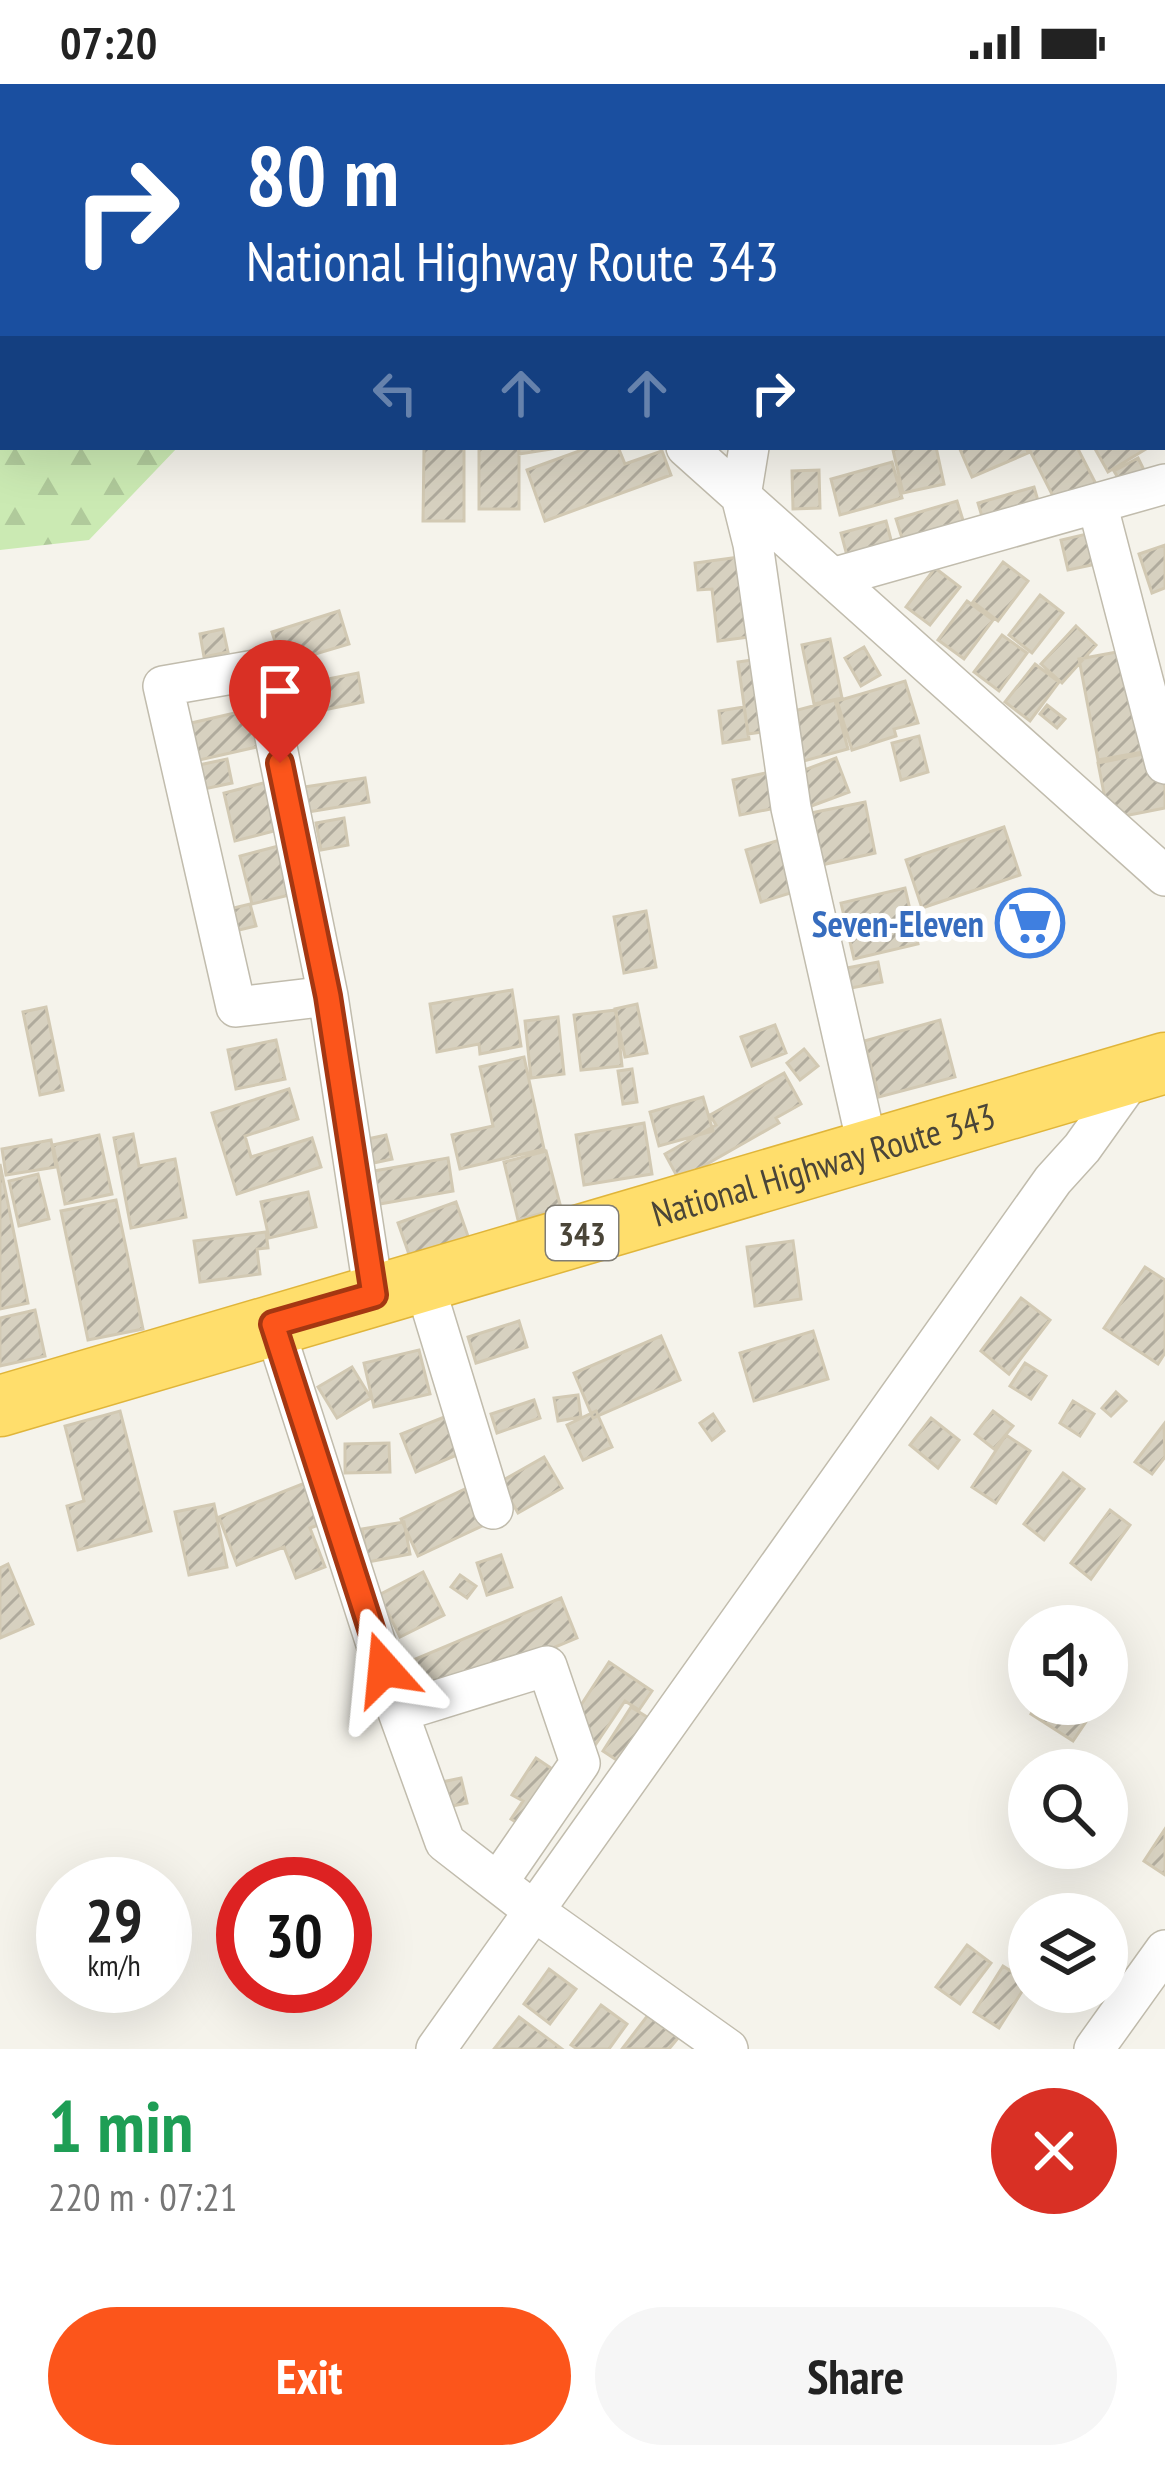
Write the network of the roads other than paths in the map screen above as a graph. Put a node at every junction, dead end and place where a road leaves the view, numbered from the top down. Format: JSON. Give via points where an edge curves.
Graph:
{"nodes":[{"id":1,"x":689,"y":450,"type":"edge"},
{"id":2,"x":749,"y":450,"type":"edge"},
{"id":3,"x":1165,"y":484,"type":"edge"},
{"id":4,"x":741,"y":496,"type":"junction"},
{"id":5,"x":1097,"y":503,"type":"junction"},
{"id":6,"x":832,"y":578,"type":"junction"},
{"id":7,"x":1165,"y":764,"type":"edge"},
{"id":8,"x":1165,"y":876,"type":"edge"},
{"id":9,"x":328,"y":996,"type":"junction"},
{"id":10,"x":1151,"y":1067,"type":"edge"},
{"id":11,"x":868,"y":1149,"type":"junction"},
{"id":12,"x":399,"y":1288,"type":"junction"},
{"id":13,"x":273,"y":1324,"type":"junction"},
{"id":14,"x":0,"y":1406,"type":"edge"},
{"id":15,"x":493,"y":1509,"type":"dead end"},
{"id":16,"x":398,"y":1712,"type":"junction"},
{"id":17,"x":515,"y":1895,"type":"junction"},
{"id":18,"x":1165,"y":1949,"type":"edge"},
{"id":19,"x":685,"y":2037,"type":"edge"},
{"id":20,"x":436,"y":2049,"type":"edge"},
{"id":21,"x":728,"y":2049,"type":"edge"},
{"id":22,"x":1094,"y":2049,"type":"edge"}],
"edges":[{"from":1,"to":4,"type":"street"},
{"from":2,"to":4,"type":"street"},
{"from":3,"to":5,"type":"street"},
{"from":4,"to":6,"type":"street"},
{"from":4,"to":11,"type":"street","via":[[791,808]]},
{"from":5,"to":6,"type":"street"},
{"from":5,"to":7,"type":"street"},
{"from":6,"to":8,"type":"street"},
{"from":9,"to":9,"type":"street","via":[[261,669],[163,686],[236,1006]]},
{"from":9,"to":12,"type":"street"},
{"from":10,"to":11,"type":"highway","name":"National Highway Route 343","number":"343"},
{"from":10,"to":17,"type":"street","via":[[1052,1180]]},
{"from":11,"to":12,"type":"highway","name":"National Highway Route 343","number":"343"},
{"from":12,"to":13,"type":"highway","name":"National Highway Route 343","number":"343"},
{"from":12,"to":15,"type":"street"},
{"from":13,"to":14,"type":"highway","name":"National Highway Route 343","number":"343"},
{"from":13,"to":16,"type":"street"},
{"from":16,"to":17,"type":"street","via":[[445,1842]]},
{"from":16,"to":17,"type":"street","via":[[548,1666],[580,1763]]},
{"from":17,"to":19,"type":"street"},
{"from":17,"to":20,"type":"street"},
{"from":18,"to":22,"type":"street"},
{"from":19,"to":21,"type":"street"}]}
